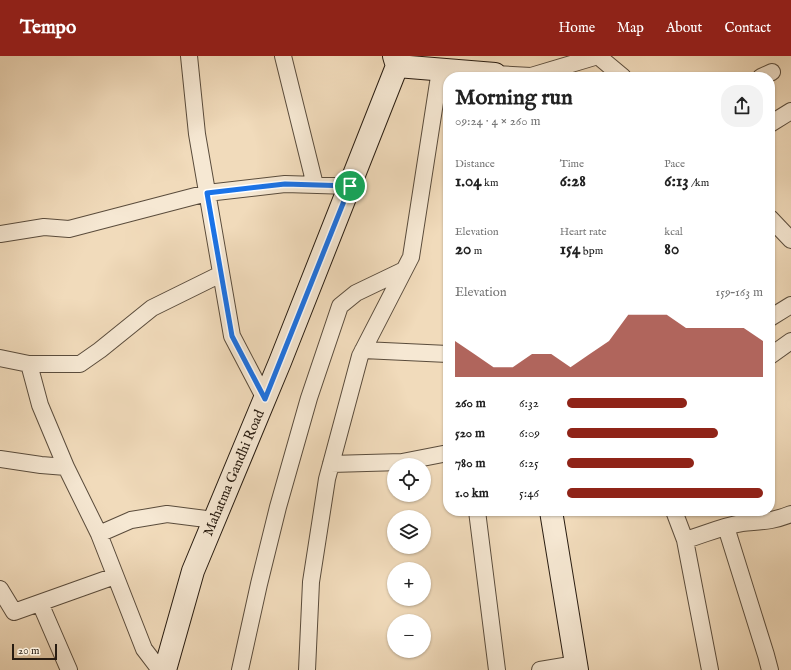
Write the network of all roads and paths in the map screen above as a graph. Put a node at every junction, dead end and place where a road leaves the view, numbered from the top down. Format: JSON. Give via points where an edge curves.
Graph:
{"nodes":[{"id":1,"x":189,"y":56,"type":"edge"},
{"id":2,"x":283,"y":56,"type":"edge"},
{"id":3,"x":598,"y":56,"type":"edge"},
{"id":4,"x":396,"y":61,"type":"edge"},
{"id":5,"x":496,"y":69,"type":"edge"},
{"id":6,"x":440,"y":70,"type":"junction"},
{"id":7,"x":509,"y":72,"type":"edge"},
{"id":8,"x":547,"y":72,"type":"edge"},
{"id":9,"x":617,"y":72,"type":"edge"},
{"id":10,"x":791,"y":111,"type":"edge"},
{"id":11,"x":775,"y":121,"type":"edge"},
{"id":12,"x":315,"y":185,"type":"junction"},
{"id":13,"x":350,"y":186,"type":"junction"},
{"id":14,"x":207,"y":193,"type":"junction"},
{"id":15,"x":775,"y":223,"type":"edge"},
{"id":16,"x":0,"y":234,"type":"edge"},
{"id":17,"x":791,"y":240,"type":"edge"},
{"id":18,"x":404,"y":270,"type":"junction"},
{"id":19,"x":221,"y":274,"type":"junction"},
{"id":20,"x":791,"y":305,"type":"edge"},
{"id":21,"x":775,"y":315,"type":"edge"},
{"id":22,"x":791,"y":341,"type":"edge"},
{"id":23,"x":363,"y":350,"type":"junction"},
{"id":24,"x":775,"y":352,"type":"edge"},
{"id":25,"x":443,"y":354,"type":"edge"},
{"id":26,"x":0,"y":358,"type":"edge"},
{"id":27,"x":29,"y":364,"type":"junction"},
{"id":28,"x":265,"y":399,"type":"junction"},
{"id":29,"x":443,"y":454,"type":"edge"},
{"id":30,"x":0,"y":459,"type":"edge"},
{"id":31,"x":331,"y":464,"type":"junction"},
{"id":32,"x":66,"y":467,"type":"junction"},
{"id":33,"x":791,"y":514,"type":"edge"},
{"id":34,"x":478,"y":516,"type":"edge"},
{"id":35,"x":552,"y":516,"type":"edge"},
{"id":36,"x":676,"y":516,"type":"edge"},
{"id":37,"x":214,"y":520,"type":"junction"},
{"id":38,"x":726,"y":527,"type":"junction"},
{"id":39,"x":99,"y":534,"type":"junction"},
{"id":40,"x":685,"y":540,"type":"junction"},
{"id":41,"x":115,"y":576,"type":"junction"},
{"id":42,"x":0,"y":589,"type":"edge"},
{"id":43,"x":40,"y":603,"type":"junction"},
{"id":44,"x":576,"y":667,"type":"edge"},
{"id":45,"x":69,"y":670,"type":"edge"},
{"id":46,"x":160,"y":670,"type":"edge"},
{"id":47,"x":166,"y":670,"type":"edge"},
{"id":48,"x":240,"y":670,"type":"edge"},
{"id":49,"x":307,"y":670,"type":"edge"},
{"id":50,"x":497,"y":670,"type":"edge"},
{"id":51,"x":540,"y":670,"type":"edge"},
{"id":52,"x":710,"y":670,"type":"edge"},
{"id":53,"x":770,"y":670,"type":"edge"}],
"edges":[{"from":1,"to":14,"type":"street","via":[[197,134]]},
{"from":2,"to":12,"type":"street"},
{"from":3,"to":8,"type":"street"},
{"from":3,"to":9,"type":"street"},
{"from":4,"to":6,"type":"street"},
{"from":4,"to":13,"type":"street","name":"Mahatma Gandhi Road"},
{"from":5,"to":6,"type":"street"},
{"from":5,"to":7,"type":"street"},
{"from":6,"to":18,"type":"street","via":[[410,257]]},
{"from":10,"to":11,"type":"street"},
{"from":12,"to":13,"type":"street"},
{"from":12,"to":14,"type":"street","via":[[285,184]]},
{"from":13,"to":28,"type":"street","name":"Mahatma Gandhi Road"},
{"from":14,"to":16,"type":"street","via":[[69,229],[44,226]]},
{"from":14,"to":19,"type":"street"},
{"from":15,"to":17,"type":"street"},
{"from":18,"to":23,"type":"street"},
{"from":18,"to":48,"type":"street","via":[[356,293],[340,306],[309,398],[278,507]]},
{"from":19,"to":27,"type":"street","via":[[152,308],[80,364]]},
{"from":19,"to":28,"type":"street","via":[[232,336]]},
{"from":20,"to":21,"type":"street"},
{"from":22,"to":24,"type":"street"},
{"from":23,"to":25,"type":"street"},
{"from":23,"to":31,"type":"street"},
{"from":26,"to":27,"type":"street"},
{"from":27,"to":32,"type":"street","via":[[40,405]]},
{"from":28,"to":37,"type":"street","name":"Mahatma Gandhi Road"},
{"from":29,"to":31,"type":"street","via":[[402,462]]},
{"from":30,"to":32,"type":"street","via":[[41,466]]},
{"from":31,"to":49,"type":"street","via":[[311,582]]},
{"from":32,"to":39,"type":"street"},
{"from":33,"to":38,"type":"street","via":[[778,520]]},
{"from":34,"to":50,"type":"street"},
{"from":35,"to":44,"type":"street"},
{"from":36,"to":40,"type":"street"},
{"from":37,"to":39,"type":"street","via":[[167,514],[131,520]]},
{"from":37,"to":47,"type":"street","name":"Mahatma Gandhi Road","via":[[193,572]]},
{"from":38,"to":40,"type":"street"},
{"from":38,"to":53,"type":"street"},
{"from":39,"to":41,"type":"street"},
{"from":40,"to":52,"type":"street"},
{"from":41,"to":43,"type":"street"},
{"from":41,"to":46,"type":"street","via":[[144,649]]},
{"from":42,"to":43,"type":"street","via":[[14,612]]},
{"from":43,"to":45,"type":"street"},
{"from":44,"to":51,"type":"street"}]}
